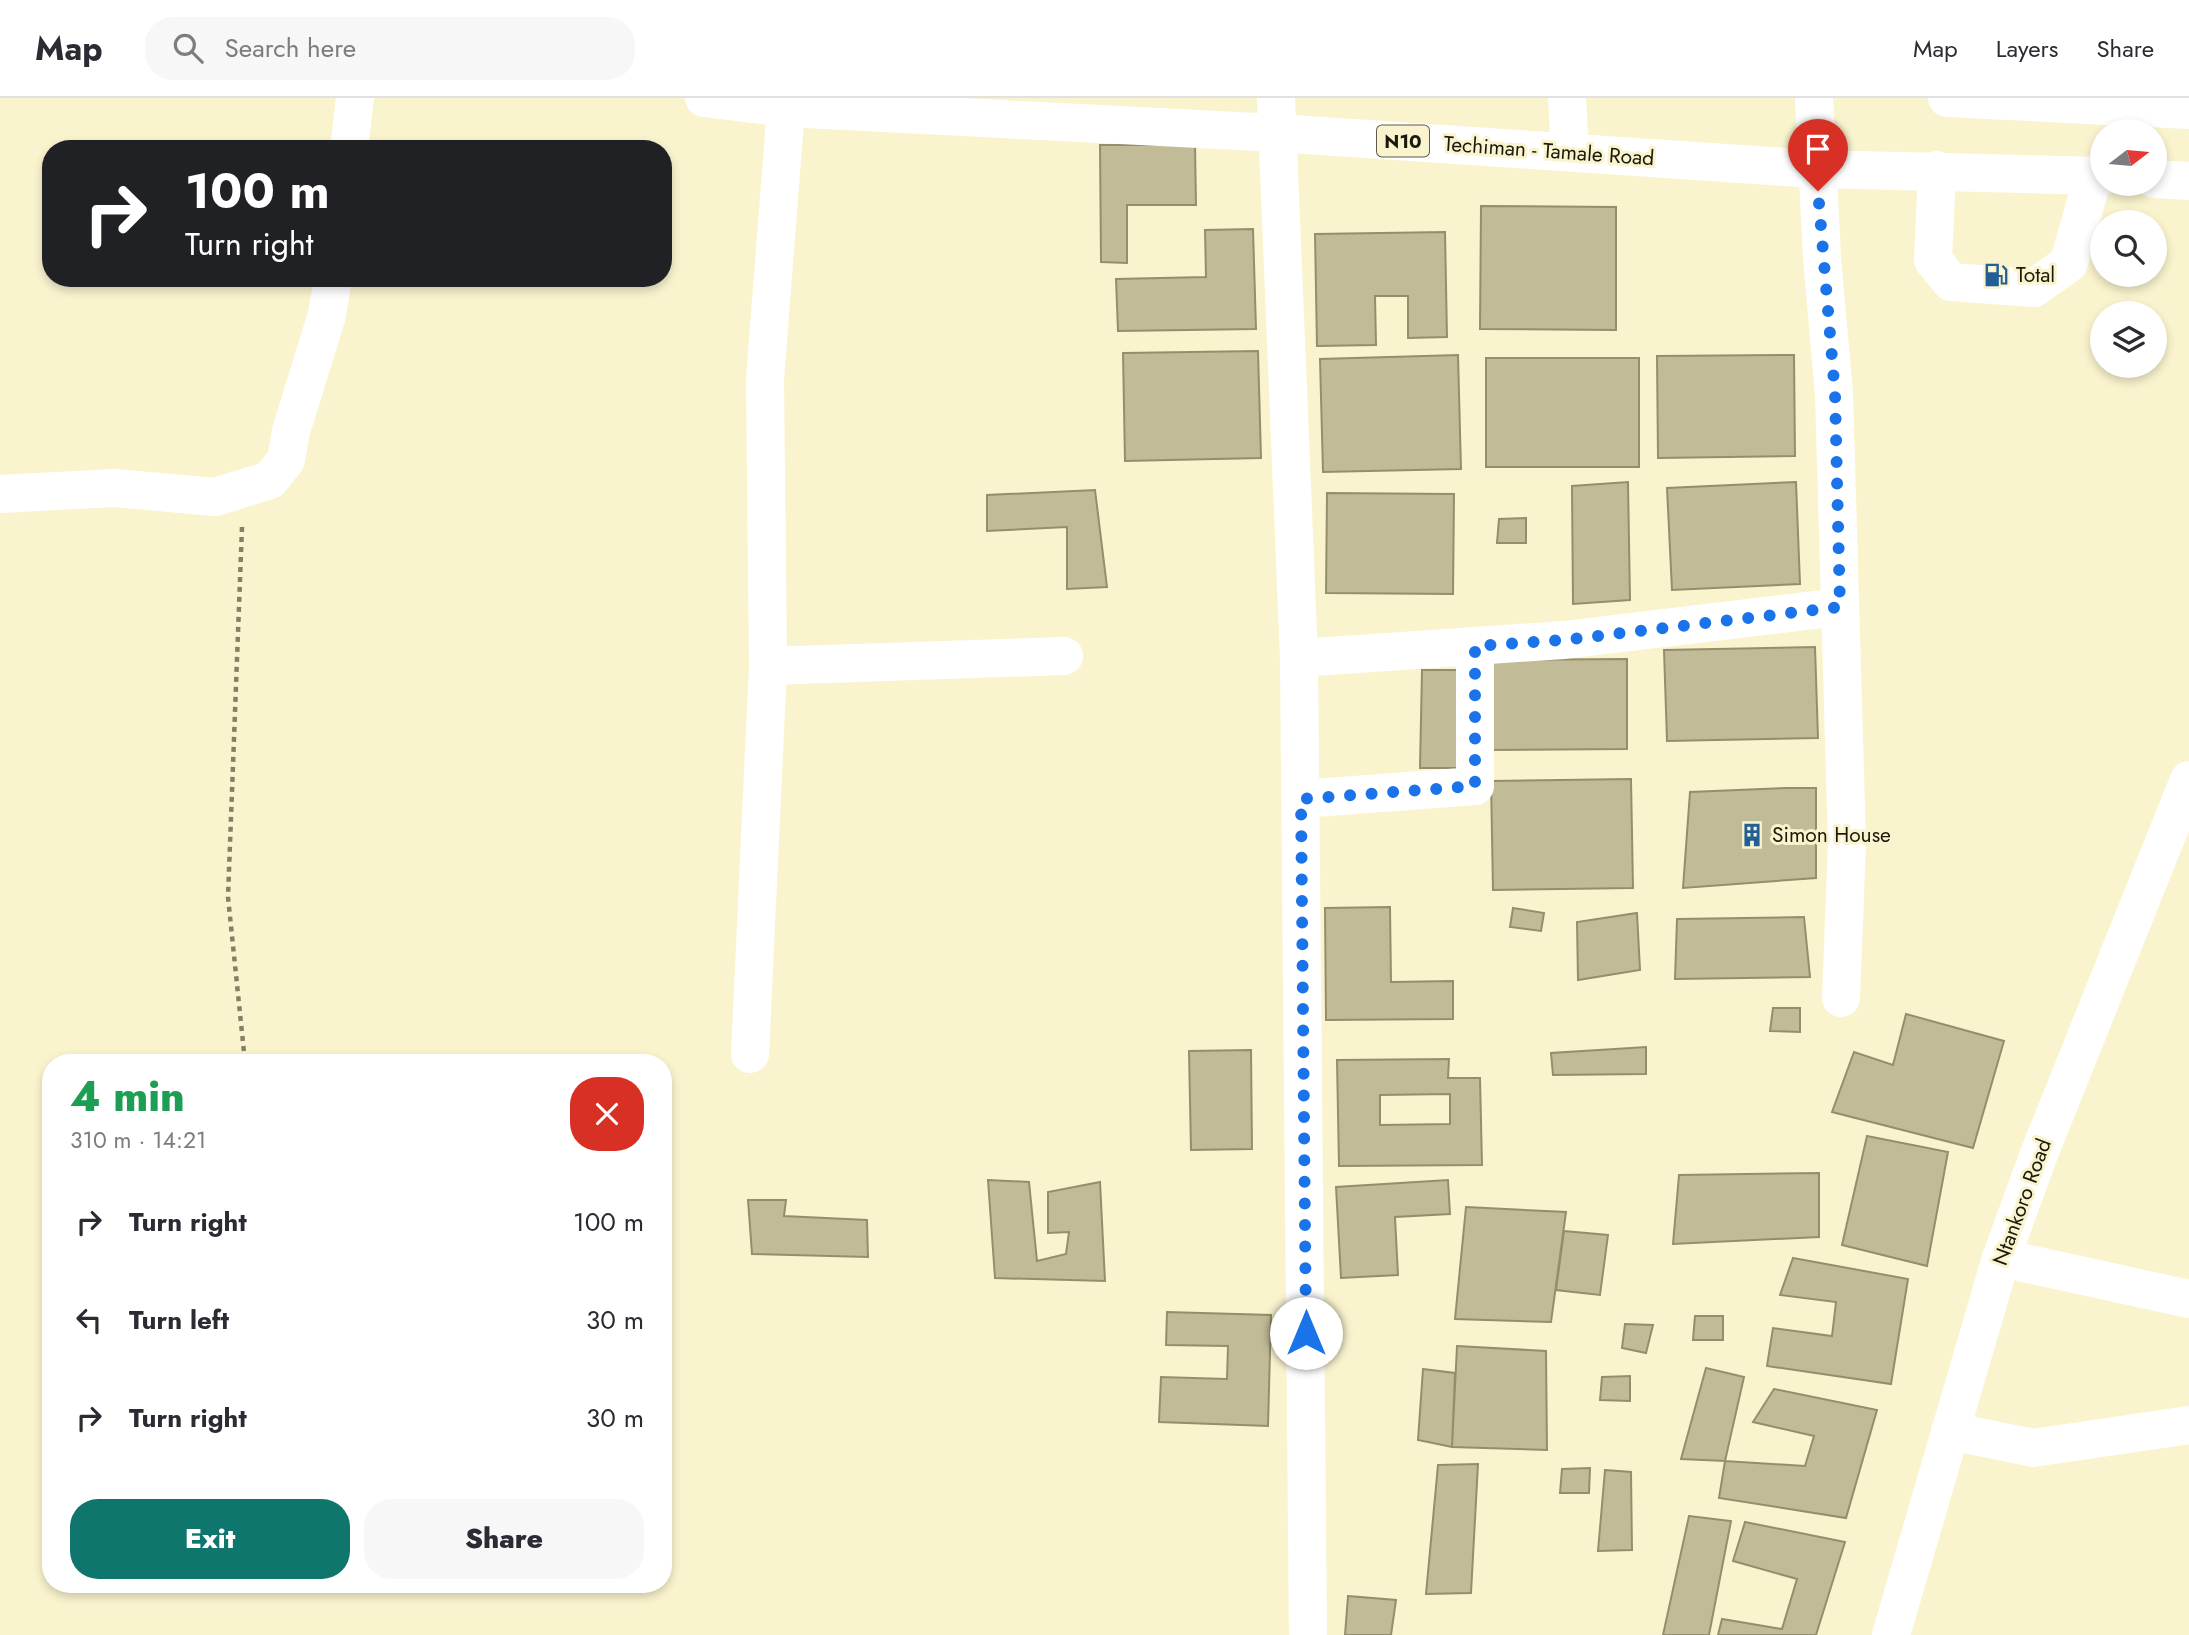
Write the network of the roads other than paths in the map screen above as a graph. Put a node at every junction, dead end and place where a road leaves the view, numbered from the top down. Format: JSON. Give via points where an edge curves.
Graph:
{"nodes":[{"id":1,"x":355,"y":98,"type":"edge"},
{"id":2,"x":704,"y":98,"type":"edge"},
{"id":3,"x":1567,"y":98,"type":"edge"},
{"id":4,"x":1814,"y":98,"type":"edge"},
{"id":5,"x":1947,"y":98,"type":"edge"},
{"id":6,"x":786,"y":108,"type":"junction"},
{"id":7,"x":2189,"y":110,"type":"edge"},
{"id":8,"x":1277,"y":116,"type":"edge"},
{"id":9,"x":350,"y":140,"type":"edge"},
{"id":10,"x":1570,"y":152,"type":"junction"},
{"id":11,"x":1816,"y":169,"type":"junction"},
{"id":12,"x":1937,"y":170,"type":"junction"},
{"id":13,"x":2090,"y":176,"type":"edge"},
{"id":14,"x":2167,"y":180,"type":"edge"},
{"id":15,"x":2189,"y":181,"type":"edge"},
{"id":16,"x":2091,"y":196,"type":"edge"},
{"id":17,"x":332,"y":287,"type":"edge"},
{"id":18,"x":0,"y":494,"type":"edge"},
{"id":19,"x":1840,"y":607,"type":"junction"},
{"id":20,"x":1475,"y":646,"type":"junction"},
{"id":21,"x":1065,"y":656,"type":"dead end"},
{"id":22,"x":1299,"y":658,"type":"junction"},
{"id":23,"x":768,"y":666,"type":"junction"},
{"id":24,"x":2189,"y":780,"type":"edge"},
{"id":25,"x":1301,"y":799,"type":"junction"},
{"id":26,"x":1841,"y":998,"type":"dead end"},
{"id":27,"x":750,"y":1055,"type":"dead end"},
{"id":28,"x":2001,"y":1258,"type":"junction"},
{"id":29,"x":2189,"y":1299,"type":"edge"},
{"id":30,"x":2189,"y":1425,"type":"edge"},
{"id":31,"x":1950,"y":1431,"type":"junction"},
{"id":32,"x":1308,"y":1635,"type":"edge"},
{"id":33,"x":1891,"y":1635,"type":"edge"}],
"edges":[{"from":1,"to":9,"type":"main road"},
{"from":2,"to":6,"type":"main road","name":"Techiman - Tamale Road","number":"N10"},
{"from":3,"to":10,"type":"main road"},
{"from":4,"to":11,"type":"main road"},
{"from":5,"to":7,"type":"main road"},
{"from":6,"to":8,"type":"main road","name":"Techiman - Tamale Road","number":"N10"},
{"from":6,"to":23,"type":"main road","via":[[765,379]]},
{"from":8,"to":10,"type":"main road","name":"Techiman - Tamale Road","number":"N10"},
{"from":8,"to":22,"type":"main road"},
{"from":10,"to":11,"type":"main road","name":"Techiman - Tamale Road","number":"N10"},
{"from":11,"to":12,"type":"main road","name":"Techiman - Tamale Road","number":"N10"},
{"from":11,"to":19,"type":"main road","via":[[1835,394]]},
{"from":12,"to":13,"type":"main road","name":"Techiman - Tamale Road","number":"N10"},
{"from":12,"to":16,"type":"main road","via":[[1933,260],[1951,282],[2034,288],[2069,263]]},
{"from":14,"to":15,"type":"main road"},
{"from":17,"to":18,"type":"main road","via":[[286,460],[270,480],[215,497],[114,488]]},
{"from":19,"to":20,"type":"main road"},
{"from":19,"to":26,"type":"main road","via":[[1847,843]]},
{"from":20,"to":22,"type":"main road"},
{"from":20,"to":25,"type":"main road","via":[[1475,786]]},
{"from":21,"to":23,"type":"main road"},
{"from":22,"to":25,"type":"main road"},
{"from":23,"to":27,"type":"main road"},
{"from":24,"to":28,"type":"main road","name":"Ntankoro Road"},
{"from":25,"to":32,"type":"main road"},
{"from":28,"to":29,"type":"main road"},
{"from":28,"to":31,"type":"main road","name":"Ntankoro Road"},
{"from":30,"to":31,"type":"main road","via":[[2032,1448]]},
{"from":31,"to":33,"type":"main road","name":"Ntankoro Road"}]}
